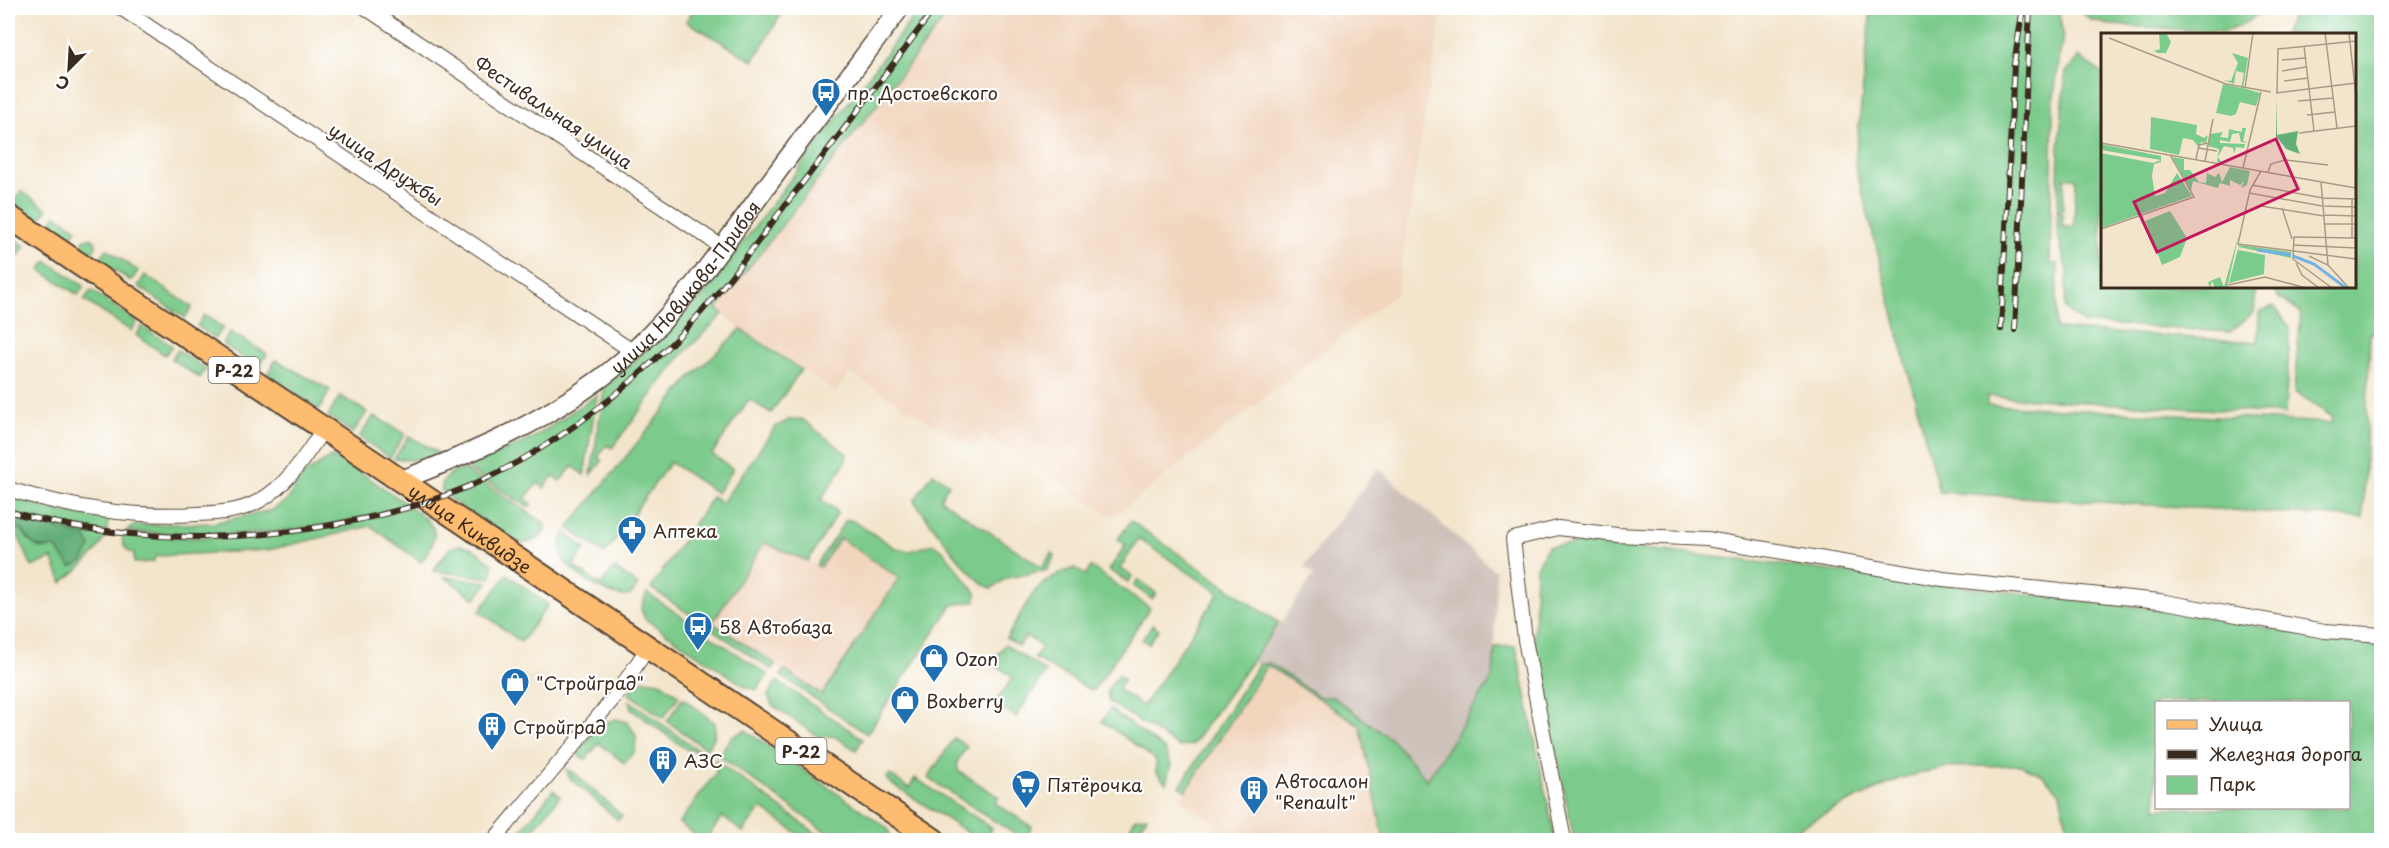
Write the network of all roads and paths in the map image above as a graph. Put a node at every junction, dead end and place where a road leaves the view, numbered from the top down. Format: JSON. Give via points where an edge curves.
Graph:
{"nodes":[{"id":1,"x":121,"y":8,"type":"edge"},
{"id":2,"x":366,"y":8,"type":"edge"},
{"id":3,"x":900,"y":8,"type":"edge"},
{"id":4,"x":8,"y":216,"type":"edge"},
{"id":5,"x":722,"y":247,"type":"junction"},
{"id":6,"x":632,"y":351,"type":"junction"},
{"id":7,"x":323,"y":430,"type":"junction"},
{"id":8,"x":399,"y":481,"type":"junction"},
{"id":9,"x":8,"y":489,"type":"edge"},
{"id":10,"x":2382,"y":635,"type":"edge"},
{"id":11,"x":648,"y":648,"type":"junction"},
{"id":12,"x":494,"y":840,"type":"edge"},
{"id":13,"x":934,"y":840,"type":"edge"},
{"id":14,"x":1564,"y":840,"type":"edge"}],
"edges":[{"from":1,"to":6,"type":"street","name":"улица Дружбы"},
{"from":2,"to":5,"type":"street","name":"Фестивальная улица"},
{"from":3,"to":5,"type":"street","name":"улица Новикова-Прибоя"},
{"from":4,"to":7,"type":"main road","name":"улица Киквидзе","number":"Р-22"},
{"from":5,"to":6,"type":"street","name":"улица Новикова-Прибоя","via":[[686,296]]},
{"from":6,"to":8,"type":"street","name":"улица Новикова-Прибоя","via":[[603,377],[528,427]]},
{"from":7,"to":8,"type":"main road","name":"улица Киквидзе","number":"Р-22"},
{"from":7,"to":9,"type":"street","via":[[290,476],[273,492],[249,506],[224,513],[123,515]]},
{"from":8,"to":11,"type":"main road","name":"улица Киквидзе","number":"Р-22"},
{"from":10,"to":14,"type":"street","via":[[2325,631],[2160,601],[1943,579],[1707,538],[1617,535],[1558,528],[1524,536],[1513,539],[1524,629]]},
{"from":11,"to":12,"type":"street","via":[[613,699]]},
{"from":11,"to":13,"type":"main road","name":"улица Киквидзе","number":"Р-22"}]}
